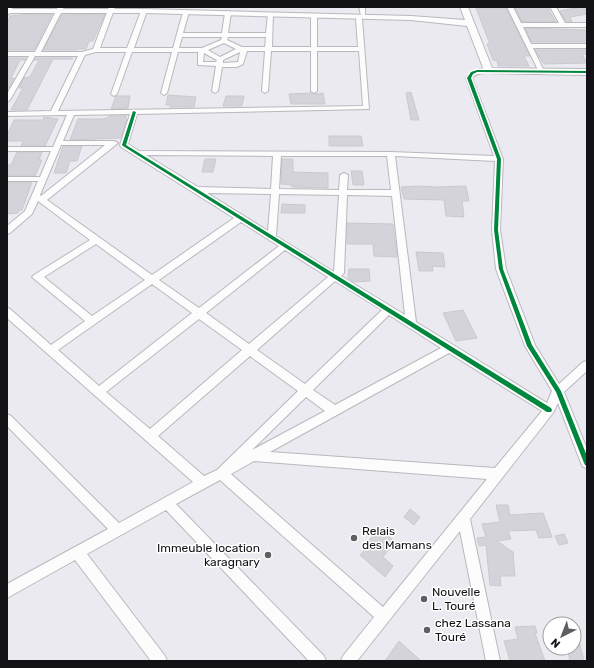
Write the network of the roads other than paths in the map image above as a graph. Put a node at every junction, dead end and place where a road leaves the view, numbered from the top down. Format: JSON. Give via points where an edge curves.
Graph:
{"nodes":[{"id":1,"x":68,"y":7,"type":"edge"},
{"id":2,"x":124,"y":7,"type":"edge"},
{"id":3,"x":510,"y":7,"type":"edge"},
{"id":4,"x":553,"y":7,"type":"edge"},
{"id":5,"x":60,"y":9,"type":"edge"},
{"id":6,"x":111,"y":9,"type":"edge"},
{"id":7,"x":8,"y":10,"type":"edge"},
{"id":8,"x":144,"y":11,"type":"junction"},
{"id":9,"x":465,"y":11,"type":"edge"},
{"id":10,"x":186,"y":12,"type":"junction"},
{"id":11,"x":228,"y":13,"type":"junction"},
{"id":12,"x":361,"y":13,"type":"edge"},
{"id":13,"x":271,"y":14,"type":"junction"},
{"id":14,"x":314,"y":16,"type":"junction"},
{"id":15,"x":471,"y":24,"type":"junction"},
{"id":16,"x":518,"y":25,"type":"junction"},
{"id":17,"x":563,"y":25,"type":"junction"},
{"id":18,"x":587,"y":25,"type":"edge"},
{"id":19,"x":180,"y":35,"type":"junction"},
{"id":20,"x":269,"y":35,"type":"junction"},
{"id":21,"x":224,"y":38,"type":"junction"},
{"id":22,"x":528,"y":46,"type":"junction"},
{"id":23,"x":587,"y":46,"type":"edge"},
{"id":24,"x":242,"y":49,"type":"junction"},
{"id":25,"x":268,"y":49,"type":"junction"},
{"id":26,"x":314,"y":49,"type":"junction"},
{"id":27,"x":362,"y":49,"type":"junction"},
{"id":28,"x":96,"y":50,"type":"junction"},
{"id":29,"x":130,"y":50,"type":"junction"},
{"id":30,"x":176,"y":50,"type":"junction"},
{"id":31,"x":202,"y":50,"type":"junction"},
{"id":32,"x":7,"y":54,"type":"edge"},
{"id":33,"x":35,"y":54,"type":"junction"},
{"id":34,"x":82,"y":54,"type":"junction"},
{"id":35,"x":220,"y":62,"type":"junction"},
{"id":36,"x":488,"y":71,"type":"junction"},
{"id":37,"x":541,"y":71,"type":"junction"},
{"id":38,"x":587,"y":72,"type":"edge"},
{"id":39,"x":215,"y":91,"type":"dead end"},
{"id":40,"x":265,"y":91,"type":"dead end"},
{"id":41,"x":314,"y":91,"type":"dead end"},
{"id":42,"x":164,"y":93,"type":"dead end"},
{"id":43,"x":114,"y":94,"type":"dead end"},
{"id":44,"x":7,"y":100,"type":"edge"},
{"id":45,"x":134,"y":112,"type":"junction"},
{"id":46,"x":54,"y":113,"type":"junction"},
{"id":47,"x":71,"y":113,"type":"junction"},
{"id":48,"x":7,"y":114,"type":"edge"},
{"id":49,"x":113,"y":143,"type":"junction"},
{"id":50,"x":124,"y":143,"type":"junction"},
{"id":51,"x":57,"y":146,"type":"junction"},
{"id":52,"x":7,"y":149,"type":"edge"},
{"id":53,"x":136,"y":153,"type":"junction"},
{"id":54,"x":277,"y":154,"type":"junction"},
{"id":55,"x":391,"y":154,"type":"junction"},
{"id":56,"x":499,"y":159,"type":"junction"},
{"id":57,"x":344,"y":175,"type":"dead end"},
{"id":58,"x":7,"y":179,"type":"edge"},
{"id":59,"x":43,"y":179,"type":"junction"},
{"id":60,"x":196,"y":190,"type":"junction"},
{"id":61,"x":274,"y":192,"type":"junction"},
{"id":62,"x":343,"y":192,"type":"junction"},
{"id":63,"x":395,"y":193,"type":"junction"},
{"id":64,"x":38,"y":198,"type":"junction"},
{"id":65,"x":240,"y":218,"type":"junction"},
{"id":66,"x":20,"y":219,"type":"junction"},
{"id":67,"x":7,"y":220,"type":"edge"},
{"id":68,"x":7,"y":231,"type":"edge"},
{"id":69,"x":272,"y":238,"type":"junction"},
{"id":70,"x":96,"y":240,"type":"junction"},
{"id":71,"x":284,"y":246,"type":"junction"},
{"id":72,"x":334,"y":277,"type":"junction"},
{"id":73,"x":151,"y":280,"type":"junction"},
{"id":74,"x":388,"y":310,"type":"junction"},
{"id":75,"x":7,"y":312,"type":"edge"},
{"id":76,"x":198,"y":314,"type":"junction"},
{"id":77,"x":92,"y":322,"type":"junction"},
{"id":78,"x":411,"y":325,"type":"junction"},
{"id":79,"x":449,"y":348,"type":"junction"},
{"id":80,"x":51,"y":350,"type":"junction"},
{"id":81,"x":249,"y":350,"type":"junction"},
{"id":82,"x":587,"y":365,"type":"edge"},
{"id":83,"x":306,"y":391,"type":"junction"},
{"id":84,"x":558,"y":391,"type":"junction"},
{"id":85,"x":99,"y":392,"type":"junction"},
{"id":86,"x":549,"y":410,"type":"junction"},
{"id":87,"x":334,"y":411,"type":"junction"},
{"id":88,"x":7,"y":419,"type":"edge"},
{"id":89,"x":150,"y":436,"type":"junction"},
{"id":90,"x":252,"y":456,"type":"junction"},
{"id":91,"x":587,"y":464,"type":"edge"},
{"id":92,"x":222,"y":473,"type":"junction"},
{"id":93,"x":498,"y":474,"type":"junction"},
{"id":94,"x":203,"y":483,"type":"junction"},
{"id":95,"x":167,"y":503,"type":"junction"},
{"id":96,"x":463,"y":517,"type":"junction"},
{"id":97,"x":118,"y":530,"type":"junction"},
{"id":98,"x":77,"y":552,"type":"junction"},
{"id":99,"x":7,"y":591,"type":"edge"},
{"id":100,"x":384,"y":617,"type":"junction"},
{"id":101,"x":352,"y":660,"type":"edge"},
{"id":102,"x":160,"y":661,"type":"edge"},
{"id":103,"x":319,"y":661,"type":"edge"},
{"id":104,"x":493,"y":661,"type":"edge"}],
"edges":[{"from":1,"to":5,"type":"street"},
{"from":2,"to":12,"type":"street"},
{"from":3,"to":16,"type":"street"},
{"from":4,"to":17,"type":"street"},
{"from":5,"to":6,"type":"street"},
{"from":5,"to":7,"type":"street"},
{"from":5,"to":33,"type":"street"},
{"from":6,"to":8,"type":"street"},
{"from":6,"to":28,"type":"street"},
{"from":8,"to":10,"type":"street"},
{"from":8,"to":29,"type":"street"},
{"from":9,"to":12,"type":"street","via":[[447,16]]},
{"from":9,"to":15,"type":"street"},
{"from":10,"to":11,"type":"street"},
{"from":10,"to":19,"type":"street"},
{"from":11,"to":13,"type":"street"},
{"from":11,"to":21,"type":"street"},
{"from":12,"to":27,"type":"street"},
{"from":13,"to":14,"type":"street"},
{"from":13,"to":20,"type":"street"},
{"from":14,"to":15,"type":"street","via":[[412,18]]},
{"from":14,"to":26,"type":"street"},
{"from":15,"to":36,"type":"street"},
{"from":16,"to":17,"type":"street"},
{"from":16,"to":22,"type":"street"},
{"from":17,"to":18,"type":"street"},
{"from":19,"to":21,"type":"street"},
{"from":19,"to":30,"type":"street"},
{"from":20,"to":21,"type":"street"},
{"from":20,"to":25,"type":"street"},
{"from":21,"to":24,"type":"street"},
{"from":21,"to":31,"type":"street"},
{"from":22,"to":23,"type":"street"},
{"from":22,"to":37,"type":"street"},
{"from":24,"to":25,"type":"street"},
{"from":24,"to":35,"type":"street"},
{"from":24,"to":35,"type":"street","via":[[239,64]]},
{"from":25,"to":26,"type":"street"},
{"from":25,"to":40,"type":"street"},
{"from":26,"to":27,"type":"street"},
{"from":26,"to":41,"type":"street"},
{"from":27,"to":45,"type":"street","via":[[367,108]]},
{"from":28,"to":29,"type":"street"},
{"from":28,"to":34,"type":"street"},
{"from":29,"to":30,"type":"street"},
{"from":29,"to":43,"type":"street"},
{"from":30,"to":31,"type":"street"},
{"from":30,"to":42,"type":"street"},
{"from":31,"to":35,"type":"street"},
{"from":31,"to":35,"type":"street","via":[[200,64]]},
{"from":32,"to":33,"type":"street"},
{"from":33,"to":34,"type":"street"},
{"from":33,"to":44,"type":"street"},
{"from":34,"to":46,"type":"street"},
{"from":35,"to":39,"type":"street"},
{"from":36,"to":37,"type":"street"},
{"from":36,"to":56,"type":"street","via":[[477,71],[469,78]]},
{"from":37,"to":38,"type":"street"},
{"from":45,"to":47,"type":"street"},
{"from":45,"to":50,"type":"street"},
{"from":46,"to":47,"type":"street"},
{"from":46,"to":48,"type":"street"},
{"from":47,"to":51,"type":"street"},
{"from":49,"to":50,"type":"street"},
{"from":49,"to":51,"type":"street"},
{"from":49,"to":64,"type":"street"},
{"from":50,"to":53,"type":"street","via":[[124,146]]},
{"from":51,"to":52,"type":"street"},
{"from":51,"to":59,"type":"street"},
{"from":53,"to":54,"type":"street"},
{"from":53,"to":60,"type":"street"},
{"from":54,"to":55,"type":"street"},
{"from":54,"to":61,"type":"street"},
{"from":55,"to":56,"type":"street"},
{"from":55,"to":63,"type":"street"},
{"from":56,"to":84,"type":"street","via":[[496,230],[501,269],[530,346]]},
{"from":57,"to":62,"type":"street"},
{"from":58,"to":59,"type":"street"},
{"from":59,"to":64,"type":"street"},
{"from":60,"to":61,"type":"street"},
{"from":60,"to":65,"type":"street"},
{"from":61,"to":62,"type":"street"},
{"from":61,"to":69,"type":"street"},
{"from":62,"to":63,"type":"street"},
{"from":62,"to":72,"type":"street","via":[[339,273]]},
{"from":63,"to":78,"type":"street"},
{"from":64,"to":66,"type":"street","via":[[29,212]]},
{"from":64,"to":70,"type":"street"},
{"from":65,"to":69,"type":"street"},
{"from":65,"to":73,"type":"street"},
{"from":66,"to":67,"type":"street"},
{"from":66,"to":68,"type":"street"},
{"from":69,"to":71,"type":"street"},
{"from":70,"to":73,"type":"street"},
{"from":70,"to":77,"type":"street","via":[[37,277]]},
{"from":71,"to":72,"type":"street"},
{"from":71,"to":76,"type":"street"},
{"from":72,"to":74,"type":"street"},
{"from":72,"to":81,"type":"street"},
{"from":73,"to":76,"type":"street"},
{"from":73,"to":77,"type":"street"},
{"from":74,"to":78,"type":"street"},
{"from":74,"to":83,"type":"street"},
{"from":75,"to":80,"type":"street"},
{"from":76,"to":81,"type":"street"},
{"from":76,"to":85,"type":"street"},
{"from":77,"to":80,"type":"street"},
{"from":78,"to":79,"type":"street"},
{"from":79,"to":86,"type":"street"},
{"from":79,"to":87,"type":"street"},
{"from":80,"to":85,"type":"street"},
{"from":81,"to":83,"type":"street"},
{"from":81,"to":89,"type":"street"},
{"from":82,"to":84,"type":"street"},
{"from":83,"to":87,"type":"street"},
{"from":83,"to":92,"type":"street"},
{"from":84,"to":86,"type":"street"},
{"from":84,"to":91,"type":"street"},
{"from":85,"to":89,"type":"street"},
{"from":86,"to":93,"type":"street"},
{"from":87,"to":90,"type":"street"},
{"from":88,"to":97,"type":"street"},
{"from":89,"to":94,"type":"street"},
{"from":90,"to":92,"type":"street"},
{"from":90,"to":93,"type":"street"},
{"from":92,"to":94,"type":"street"},
{"from":92,"to":100,"type":"street"},
{"from":93,"to":96,"type":"street"},
{"from":94,"to":95,"type":"street"},
{"from":95,"to":97,"type":"street"},
{"from":95,"to":103,"type":"street"},
{"from":96,"to":100,"type":"street"},
{"from":96,"to":104,"type":"street"},
{"from":97,"to":98,"type":"street"},
{"from":98,"to":99,"type":"street"},
{"from":98,"to":102,"type":"street"},
{"from":100,"to":101,"type":"street"}]}
